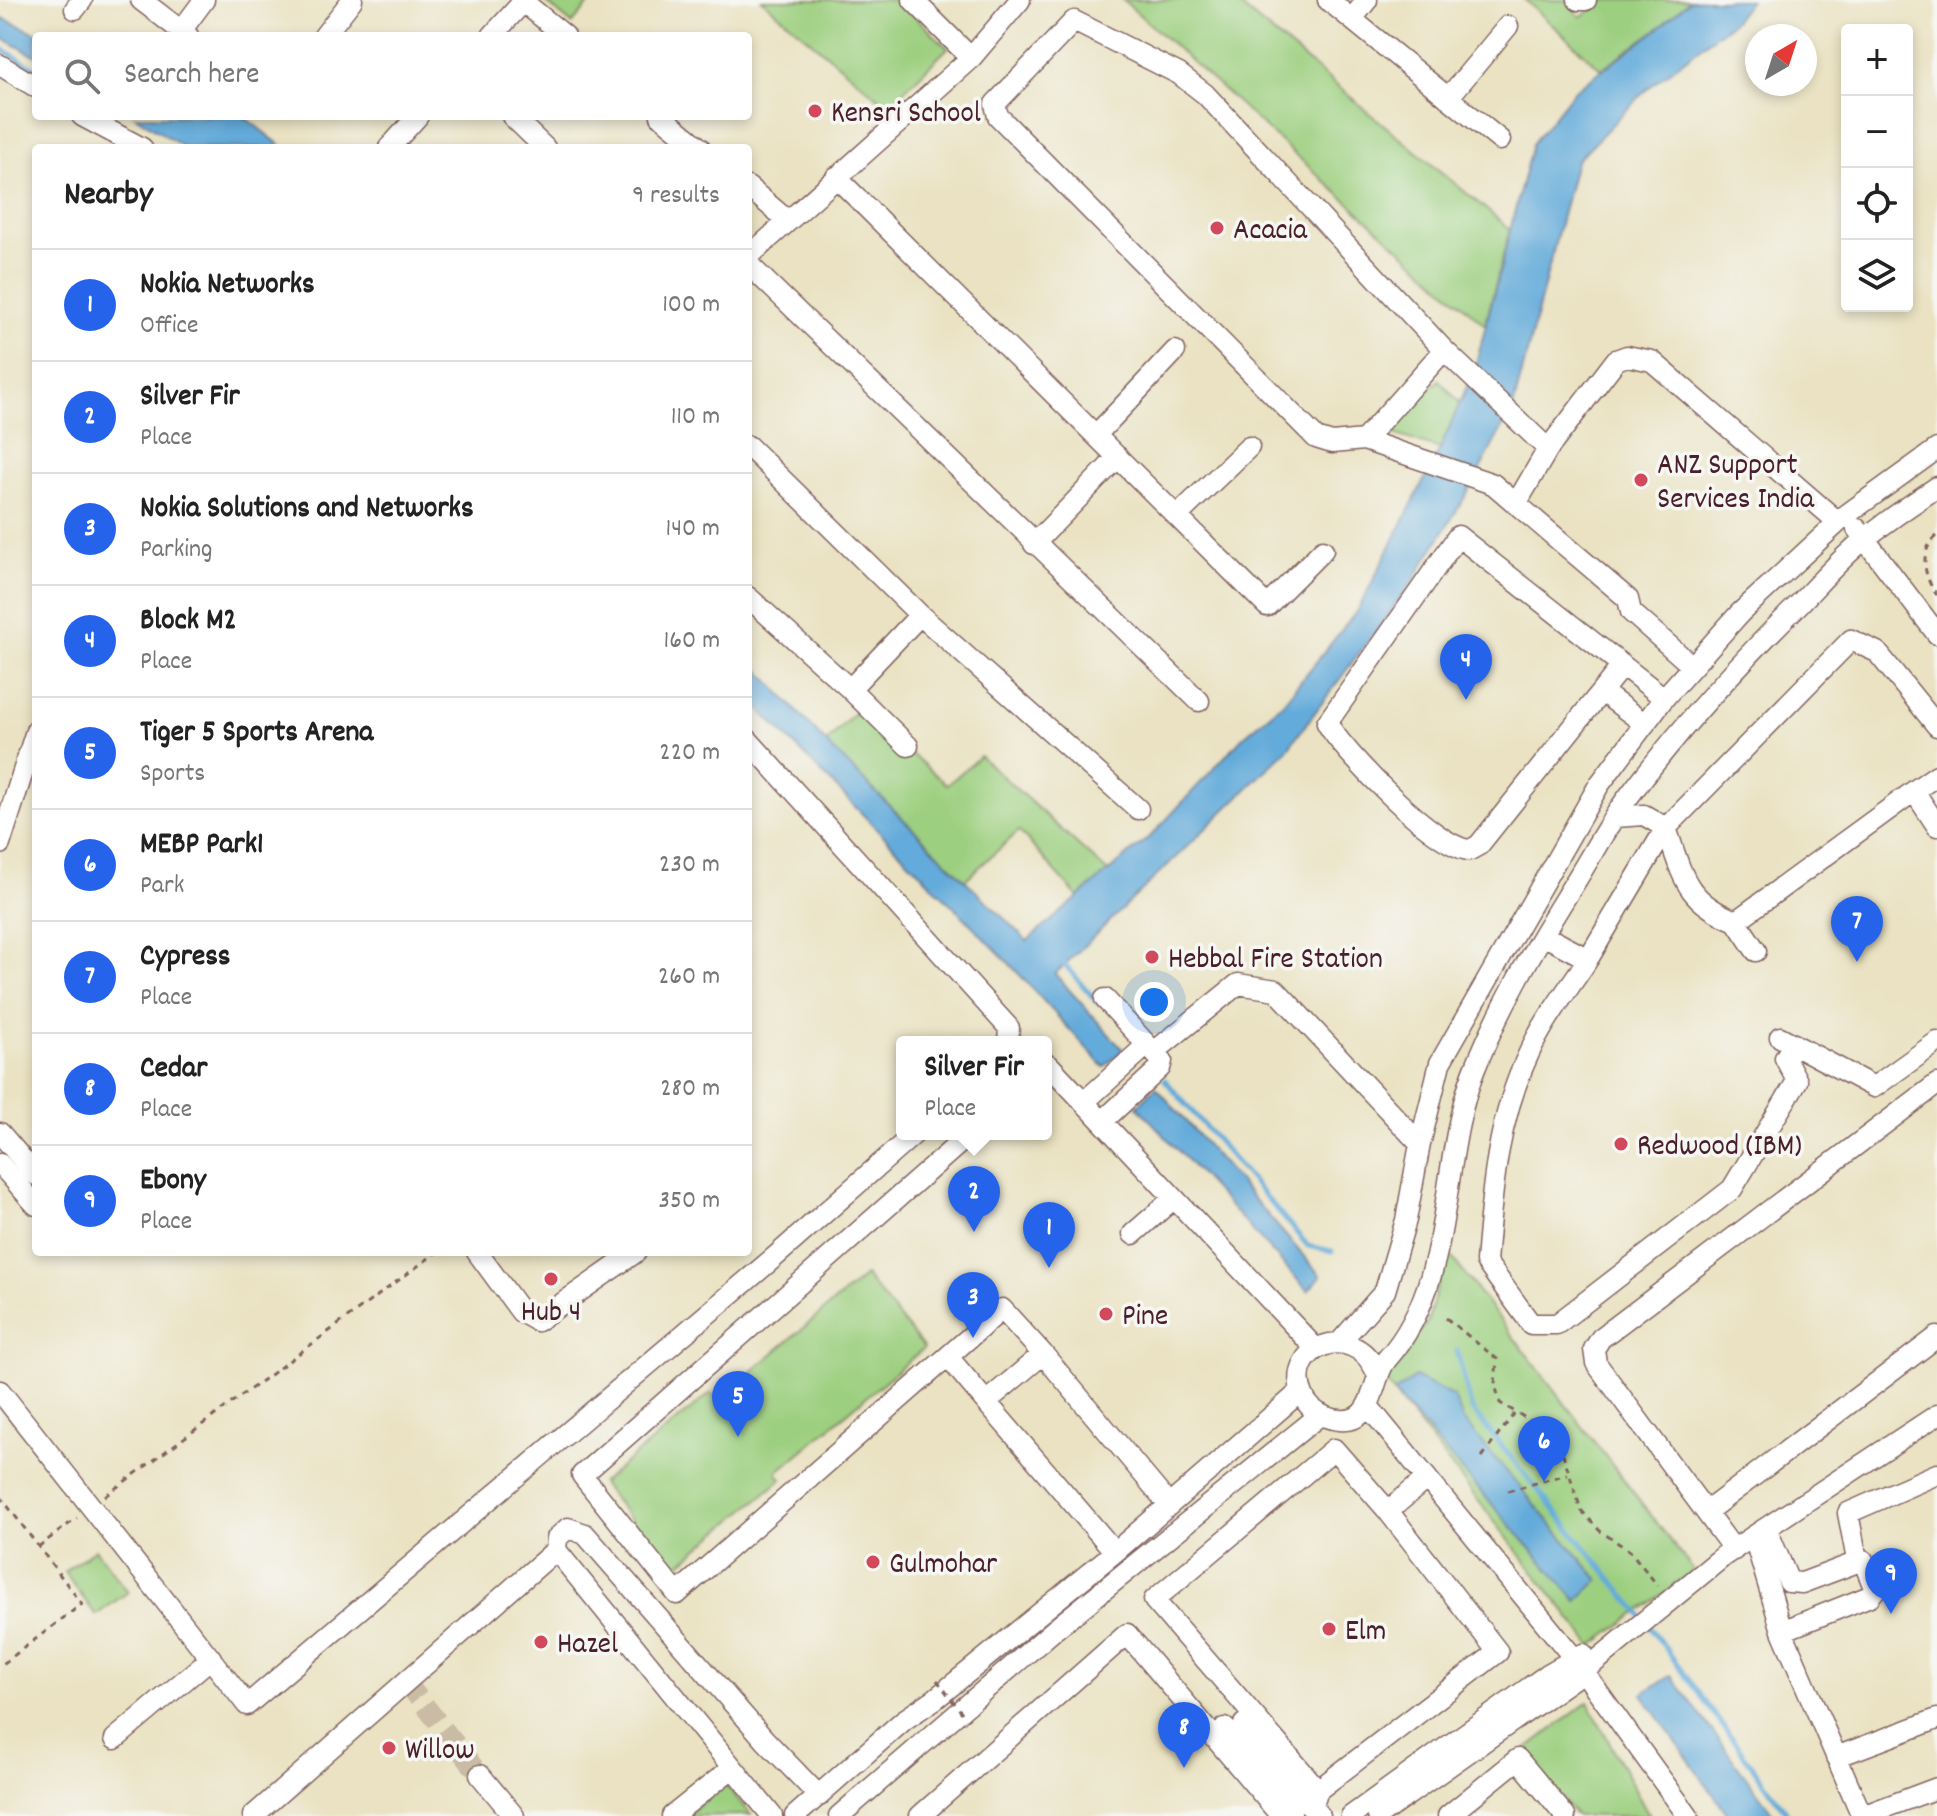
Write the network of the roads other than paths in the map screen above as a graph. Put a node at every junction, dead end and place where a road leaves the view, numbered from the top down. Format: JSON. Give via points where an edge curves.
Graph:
{"nodes":[{"id":1,"x":141,"y":0,"type":"edge"},
{"id":2,"x":204,"y":0,"type":"edge"},
{"id":3,"x":352,"y":0,"type":"edge"},
{"id":4,"x":913,"y":0,"type":"edge"},
{"id":5,"x":1020,"y":0,"type":"edge"},
{"id":6,"x":1328,"y":0,"type":"edge"},
{"id":7,"x":1367,"y":0,"type":"edge"},
{"id":8,"x":1578,"y":0,"type":"edge"},
{"id":9,"x":1586,"y":0,"type":"edge"},
{"id":10,"x":522,"y":1,"type":"edge"},
{"id":11,"x":1352,"y":19,"type":"junction"},
{"id":12,"x":1508,"y":26,"type":"dead end"},
{"id":13,"x":182,"y":32,"type":"edge"},
{"id":14,"x":186,"y":32,"type":"edge"},
{"id":15,"x":327,"y":32,"type":"edge"},
{"id":16,"x":495,"y":32,"type":"edge"},
{"id":17,"x":560,"y":32,"type":"edge"},
{"id":18,"x":971,"y":58,"type":"junction"},
{"id":19,"x":0,"y":65,"type":"edge"},
{"id":20,"x":32,"y":85,"type":"edge"},
{"id":21,"x":1448,"y":98,"type":"junction"},
{"id":22,"x":90,"y":120,"type":"edge"},
{"id":23,"x":414,"y":120,"type":"edge"},
{"id":24,"x":516,"y":120,"type":"edge"},
{"id":25,"x":666,"y":120,"type":"edge"},
{"id":26,"x":1500,"y":140,"type":"dead end"},
{"id":27,"x":134,"y":144,"type":"edge"},
{"id":28,"x":393,"y":144,"type":"edge"},
{"id":29,"x":541,"y":144,"type":"edge"},
{"id":30,"x":695,"y":144,"type":"edge"},
{"id":31,"x":836,"y":177,"type":"junction"},
{"id":32,"x":752,"y":190,"type":"edge"},
{"id":33,"x":788,"y":221,"type":"junction"},
{"id":34,"x":752,"y":253,"type":"edge"},
{"id":35,"x":752,"y":268,"type":"edge"},
{"id":36,"x":1444,"y":350,"type":"junction"},
{"id":37,"x":1175,"y":351,"type":"dead end"},
{"id":38,"x":1096,"y":435,"type":"junction"},
{"id":39,"x":1364,"y":440,"type":"junction"},
{"id":40,"x":1249,"y":447,"type":"dead end"},
{"id":41,"x":1548,"y":449,"type":"junction"},
{"id":42,"x":1937,"y":449,"type":"edge"},
{"id":43,"x":752,"y":450,"type":"edge"},
{"id":44,"x":1118,"y":457,"type":"junction"},
{"id":45,"x":1937,"y":487,"type":"edge"},
{"id":46,"x":1516,"y":504,"type":"junction"},
{"id":47,"x":1177,"y":516,"type":"junction"},
{"id":48,"x":1842,"y":519,"type":"junction"},
{"id":49,"x":1865,"y":538,"type":"junction"},
{"id":50,"x":1034,"y":544,"type":"junction"},
{"id":51,"x":1323,"y":550,"type":"dead end"},
{"id":52,"x":752,"y":601,"type":"edge"},
{"id":53,"x":920,"y":615,"type":"junction"},
{"id":54,"x":1937,"y":634,"type":"edge"},
{"id":55,"x":1691,"y":665,"type":"junction"},
{"id":56,"x":1621,"y":667,"type":"junction"},
{"id":57,"x":850,"y":689,"type":"junction"},
{"id":58,"x":1602,"y":692,"type":"junction"},
{"id":59,"x":1664,"y":698,"type":"junction"},
{"id":60,"x":1199,"y":701,"type":"dead end"},
{"id":61,"x":1645,"y":724,"type":"junction"},
{"id":62,"x":1937,"y":726,"type":"edge"},
{"id":63,"x":32,"y":744,"type":"edge"},
{"id":64,"x":752,"y":744,"type":"edge"},
{"id":65,"x":908,"y":746,"type":"dead end"},
{"id":66,"x":1937,"y":775,"type":"edge"},
{"id":67,"x":1914,"y":791,"type":"junction"},
{"id":68,"x":1138,"y":809,"type":"dead end"},
{"id":69,"x":1615,"y":817,"type":"junction"},
{"id":70,"x":1937,"y":826,"type":"edge"},
{"id":71,"x":1666,"y":828,"type":"junction"},
{"id":72,"x":0,"y":844,"type":"edge"},
{"id":73,"x":1736,"y":921,"type":"junction"},
{"id":74,"x":1543,"y":935,"type":"junction"},
{"id":75,"x":1756,"y":951,"type":"dead end"},
{"id":76,"x":1588,"y":959,"type":"junction"},
{"id":77,"x":1105,"y":999,"type":"dead end"},
{"id":78,"x":1008,"y":1036,"type":"edge"},
{"id":79,"x":1937,"y":1042,"type":"edge"},
{"id":80,"x":1151,"y":1048,"type":"junction"},
{"id":81,"x":1052,"y":1070,"type":"edge"},
{"id":82,"x":1937,"y":1084,"type":"edge"},
{"id":83,"x":1084,"y":1102,"type":"junction"},
{"id":84,"x":1103,"y":1121,"type":"junction"},
{"id":85,"x":0,"y":1133,"type":"edge"},
{"id":86,"x":907,"y":1140,"type":"edge"},
{"id":87,"x":963,"y":1140,"type":"edge"},
{"id":88,"x":1420,"y":1144,"type":"junction"},
{"id":89,"x":0,"y":1164,"type":"edge"},
{"id":90,"x":32,"y":1170,"type":"edge"},
{"id":91,"x":1174,"y":1198,"type":"junction"},
{"id":92,"x":32,"y":1200,"type":"edge"},
{"id":93,"x":1133,"y":1234,"type":"dead end"},
{"id":94,"x":480,"y":1256,"type":"edge"},
{"id":95,"x":630,"y":1256,"type":"edge"},
{"id":96,"x":1937,"y":1337,"type":"edge"},
{"id":97,"x":1340,"y":1342,"type":"junction"},
{"id":98,"x":1316,"y":1349,"type":"junction"},
{"id":99,"x":1043,"y":1354,"type":"junction"},
{"id":100,"x":948,"y":1357,"type":"junction"},
{"id":101,"x":1376,"y":1371,"type":"junction"},
{"id":102,"x":0,"y":1391,"type":"edge"},
{"id":103,"x":1301,"y":1391,"type":"junction"},
{"id":104,"x":986,"y":1402,"type":"junction"},
{"id":105,"x":1368,"y":1406,"type":"junction"},
{"id":106,"x":1320,"y":1415,"type":"junction"},
{"id":107,"x":1937,"y":1415,"type":"edge"},
{"id":108,"x":1937,"y":1474,"type":"edge"},
{"id":109,"x":1427,"y":1478,"type":"junction"},
{"id":110,"x":1169,"y":1505,"type":"junction"},
{"id":111,"x":1388,"y":1511,"type":"junction"},
{"id":112,"x":1706,"y":1512,"type":"junction"},
{"id":113,"x":1761,"y":1534,"type":"junction"},
{"id":114,"x":556,"y":1550,"type":"junction"},
{"id":115,"x":1734,"y":1550,"type":"junction"},
{"id":116,"x":1115,"y":1552,"type":"junction"},
{"id":117,"x":1857,"y":1560,"type":"junction"},
{"id":118,"x":1782,"y":1631,"type":"junction"},
{"id":119,"x":211,"y":1658,"type":"junction"},
{"id":120,"x":1578,"y":1664,"type":"junction"},
{"id":121,"x":1937,"y":1719,"type":"edge"},
{"id":122,"x":115,"y":1739,"type":"dead end"},
{"id":123,"x":1836,"y":1757,"type":"junction"},
{"id":124,"x":731,"y":1769,"type":"junction"},
{"id":125,"x":480,"y":1775,"type":"tunnel mouth"},
{"id":126,"x":1937,"y":1788,"type":"edge"},
{"id":127,"x":819,"y":1796,"type":"junction"},
{"id":128,"x":1317,"y":1805,"type":"edge"},
{"id":129,"x":253,"y":1816,"type":"edge"},
{"id":130,"x":514,"y":1816,"type":"edge"},
{"id":131,"x":672,"y":1816,"type":"edge"},
{"id":132,"x":772,"y":1816,"type":"edge"},
{"id":133,"x":795,"y":1816,"type":"edge"},
{"id":134,"x":839,"y":1816,"type":"edge"},
{"id":135,"x":920,"y":1816,"type":"edge"},
{"id":136,"x":1281,"y":1816,"type":"edge"},
{"id":137,"x":1291,"y":1816,"type":"edge"},
{"id":138,"x":1351,"y":1816,"type":"edge"},
{"id":139,"x":1378,"y":1816,"type":"edge"},
{"id":140,"x":1448,"y":1816,"type":"edge"},
{"id":141,"x":1565,"y":1816,"type":"edge"},
{"id":142,"x":1688,"y":1816,"type":"edge"},
{"id":143,"x":1862,"y":1816,"type":"edge"}],
"edges":[{"from":1,"to":13,"type":"street"},
{"from":2,"to":14,"type":"street"},
{"from":3,"to":15,"type":"street"},
{"from":4,"to":18,"type":"street"},
{"from":5,"to":18,"type":"street"},
{"from":6,"to":11,"type":"street"},
{"from":7,"to":11,"type":"street"},
{"from":8,"to":9,"type":"street"},
{"from":10,"to":16,"type":"street"},
{"from":10,"to":17,"type":"street"},
{"from":11,"to":21,"type":"street"},
{"from":12,"to":21,"type":"street"},
{"from":18,"to":31,"type":"street"},
{"from":19,"to":20,"type":"street"},
{"from":21,"to":26,"type":"street"},
{"from":22,"to":27,"type":"street"},
{"from":23,"to":28,"type":"street"},
{"from":24,"to":29,"type":"street"},
{"from":25,"to":30,"type":"street"},
{"from":31,"to":33,"type":"street"},
{"from":31,"to":38,"type":"street"},
{"from":32,"to":33,"type":"street"},
{"from":33,"to":34,"type":"street"},
{"from":35,"to":50,"type":"street"},
{"from":36,"to":39,"type":"street"},
{"from":36,"to":39,"type":"street","via":[[1205,94],[1179,74],[1074,21],[995,104],[998,116],[1316,438],[1332,443]]},
{"from":36,"to":41,"type":"street"},
{"from":37,"to":38,"type":"street"},
{"from":38,"to":44,"type":"street"},
{"from":39,"to":46,"type":"street","via":[[1485,481]]},
{"from":40,"to":47,"type":"street"},
{"from":41,"to":46,"type":"street"},
{"from":41,"to":48,"type":"street","via":[[1616,360],[1640,358],[1652,361]]},
{"from":42,"to":48,"type":"street"},
{"from":43,"to":53,"type":"street"},
{"from":44,"to":47,"type":"street"},
{"from":44,"to":50,"type":"street"},
{"from":45,"to":49,"type":"street"},
{"from":46,"to":55,"type":"street","via":[[1628,599],[1631,612]]},
{"from":47,"to":51,"type":"street","via":[[1267,606]]},
{"from":48,"to":49,"type":"street"},
{"from":48,"to":55,"type":"street"},
{"from":49,"to":54,"type":"street"},
{"from":49,"to":69,"type":"street","via":[[1716,688]]},
{"from":50,"to":60,"type":"street"},
{"from":52,"to":57,"type":"street"},
{"from":53,"to":57,"type":"street"},
{"from":53,"to":68,"type":"street"},
{"from":55,"to":59,"type":"street"},
{"from":56,"to":58,"type":"street"},
{"from":56,"to":58,"type":"street","via":[[1458,536],[1327,723],[1340,746],[1426,826],[1446,843],[1470,850]]},
{"from":56,"to":59,"type":"street"},
{"from":57,"to":65,"type":"street"},
{"from":58,"to":61,"type":"street"},
{"from":59,"to":61,"type":"street"},
{"from":61,"to":88,"type":"street","via":[[1584,809],[1440,1063]]},
{"from":62,"to":71,"type":"street","via":[[1877,652],[1851,640]]},
{"from":63,"to":72,"type":"street"},
{"from":64,"to":78,"type":"street","via":[[1009,1028]]},
{"from":66,"to":67,"type":"street"},
{"from":67,"to":70,"type":"street"},
{"from":67,"to":73,"type":"street"},
{"from":69,"to":71,"type":"street","via":[[1644,815]]},
{"from":69,"to":74,"type":"street"},
{"from":71,"to":73,"type":"street","via":[[1687,889],[1709,911]]},
{"from":71,"to":76,"type":"street"},
{"from":73,"to":75,"type":"street"},
{"from":74,"to":76,"type":"street"},
{"from":74,"to":101,"type":"street","via":[[1473,1074],[1424,1297],[1406,1337]]},
{"from":76,"to":79,"type":"street","via":[[1530,1050],[1503,1121],[1493,1169],[1486,1262],[1531,1324],[1557,1324],[1732,1189],[1797,1081],[1785,1058],[1787,1040],[1874,1087]]},
{"from":77,"to":80,"type":"street"},
{"from":80,"to":83,"type":"street"},
{"from":80,"to":84,"type":"street","via":[[1162,1061],[1160,1068]]},
{"from":80,"to":88,"type":"street","via":[[1238,984],[1276,990]]},
{"from":81,"to":83,"type":"street"},
{"from":82,"to":112,"type":"street","via":[[1596,1343],[1596,1363]]},
{"from":83,"to":84,"type":"street"},
{"from":84,"to":91,"type":"street"},
{"from":85,"to":90,"type":"street"},
{"from":86,"to":119,"type":"street","via":[[247,1705]]},
{"from":87,"to":100,"type":"street","via":[[582,1475],[677,1594]]},
{"from":88,"to":97,"type":"street","via":[[1385,1291]]},
{"from":89,"to":92,"type":"street"},
{"from":91,"to":93,"type":"street"},
{"from":91,"to":98,"type":"street"},
{"from":94,"to":95,"type":"street","via":[[521,1312],[537,1321]]},
{"from":96,"to":112,"type":"street"},
{"from":97,"to":98,"type":"street"},
{"from":97,"to":101,"type":"street","via":[[1362,1351]]},
{"from":98,"to":103,"type":"street","via":[[1302,1369]]},
{"from":99,"to":100,"type":"street","via":[[1002,1309]]},
{"from":99,"to":104,"type":"street"},
{"from":99,"to":110,"type":"street"},
{"from":100,"to":104,"type":"street"},
{"from":101,"to":105,"type":"street","via":[[1375,1395]]},
{"from":102,"to":119,"type":"street"},
{"from":103,"to":106,"type":"street"},
{"from":103,"to":110,"type":"street"},
{"from":104,"to":116,"type":"street"},
{"from":105,"to":106,"type":"street","via":[[1346,1419]]},
{"from":105,"to":109,"type":"street"},
{"from":106,"to":134,"type":"street","via":[[1054,1630]]},
{"from":107,"to":113,"type":"street"},
{"from":108,"to":117,"type":"street","via":[[1848,1513]]},
{"from":109,"to":111,"type":"street"},
{"from":109,"to":120,"type":"street"},
{"from":110,"to":116,"type":"street"},
{"from":111,"to":128,"type":"street","via":[[1498,1652]]},
{"from":111,"to":128,"type":"street","via":[[1334,1449],[1154,1600]]},
{"from":112,"to":115,"type":"street"},
{"from":113,"to":115,"type":"street"},
{"from":113,"to":117,"type":"street","via":[[1794,1584]]},
{"from":113,"to":118,"type":"street"},
{"from":114,"to":124,"type":"street"},
{"from":114,"to":127,"type":"street","via":[[557,1538],[568,1528],[585,1534]]},
{"from":114,"to":129,"type":"street"},
{"from":115,"to":120,"type":"street","via":[[1621,1638]]},
{"from":116,"to":127,"type":"street","via":[[904,1720]]},
{"from":117,"to":118,"type":"street","via":[[1863,1560],[1872,1576],[1875,1590],[1870,1596]]},
{"from":118,"to":123,"type":"street"},
{"from":119,"to":122,"type":"street"},
{"from":120,"to":138,"type":"street"},
{"from":120,"to":139,"type":"street"},
{"from":120,"to":142,"type":"street"},
{"from":121,"to":123,"type":"street"},
{"from":123,"to":143,"type":"street"},
{"from":124,"to":131,"type":"street"},
{"from":124,"to":132,"type":"street"},
{"from":125,"to":130,"type":"street"},
{"from":126,"to":143,"type":"street"},
{"from":127,"to":133,"type":"street"},
{"from":128,"to":137,"type":"street","via":[[1227,1717],[1291,1805]]},
{"from":135,"to":136,"type":"street","via":[[1127,1634]]},
{"from":140,"to":141,"type":"street","via":[[1518,1759]]}]}
